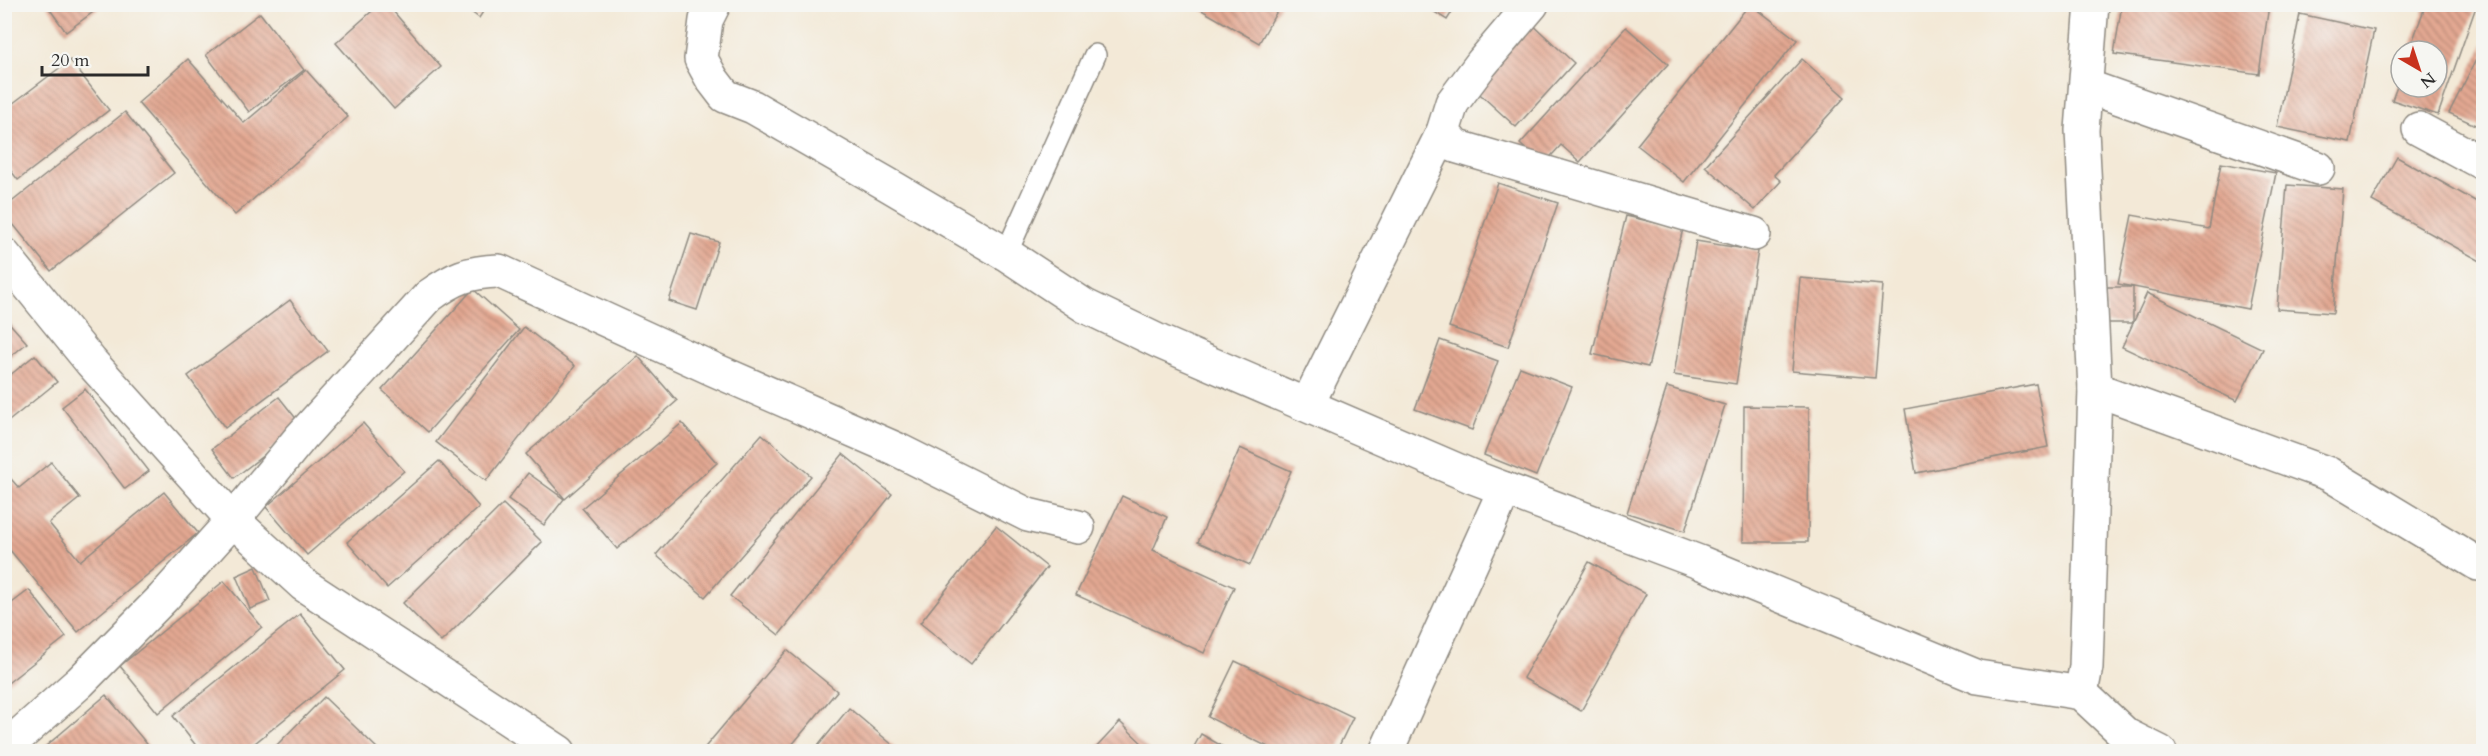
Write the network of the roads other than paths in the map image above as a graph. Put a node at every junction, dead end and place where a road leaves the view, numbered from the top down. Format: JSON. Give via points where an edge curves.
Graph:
{"nodes":[{"id":1,"x":714,"y":4,"type":"edge"},
{"id":2,"x":1532,"y":4,"type":"edge"},
{"id":3,"x":2092,"y":4,"type":"edge"},
{"id":4,"x":1095,"y":55,"type":"dead end"},
{"id":5,"x":2086,"y":86,"type":"junction"},
{"id":6,"x":2420,"y":129,"type":"dead end"},
{"id":7,"x":1443,"y":132,"type":"junction"},
{"id":8,"x":2484,"y":164,"type":"edge"},
{"id":9,"x":2318,"y":168,"type":"dead end"},
{"id":10,"x":1754,"y":234,"type":"dead end"},
{"id":11,"x":1006,"y":254,"type":"junction"},
{"id":12,"x":4,"y":255,"type":"edge"},
{"id":13,"x":2095,"y":389,"type":"junction"},
{"id":14,"x":1307,"y":405,"type":"junction"},
{"id":15,"x":1505,"y":489,"type":"junction"},
{"id":16,"x":233,"y":520,"type":"junction"},
{"id":17,"x":1078,"y":527,"type":"dead end"},
{"id":18,"x":2484,"y":563,"type":"edge"},
{"id":19,"x":2081,"y":693,"type":"junction"},
{"id":20,"x":4,"y":749,"type":"edge"},
{"id":21,"x":559,"y":752,"type":"edge"},
{"id":22,"x":1386,"y":752,"type":"edge"},
{"id":23,"x":2160,"y":752,"type":"edge"}],
"edges":[{"from":1,"to":11,"type":"street","via":[[705,20],[701,58],[725,96],[753,107]]},
{"from":2,"to":7,"type":"street","via":[[1452,103]]},
{"from":3,"to":5,"type":"street"},
{"from":4,"to":11,"type":"lane"},
{"from":5,"to":9,"type":"street"},
{"from":5,"to":13,"type":"street","via":[[2082,130]]},
{"from":6,"to":8,"type":"street"},
{"from":7,"to":10,"type":"street","via":[[1455,146]]},
{"from":7,"to":14,"type":"street"},
{"from":11,"to":14,"type":"street","via":[[1085,306]]},
{"from":12,"to":16,"type":"street","via":[[91,362]]},
{"from":13,"to":18,"type":"street","via":[[2329,474],[2478,564]]},
{"from":13,"to":19,"type":"street","via":[[2086,667]]},
{"from":14,"to":15,"type":"street"},
{"from":15,"to":19,"type":"street","via":[[1699,562],[1978,677]]},
{"from":15,"to":22,"type":"street"},
{"from":16,"to":17,"type":"street","via":[[301,437],[429,296],[449,281],[473,272],[499,270],[897,449],[1028,515]]},
{"from":16,"to":20,"type":"street","via":[[80,682]]},
{"from":16,"to":21,"type":"street","via":[[304,585]]},
{"from":19,"to":23,"type":"street","via":[[2126,735]]}]}
